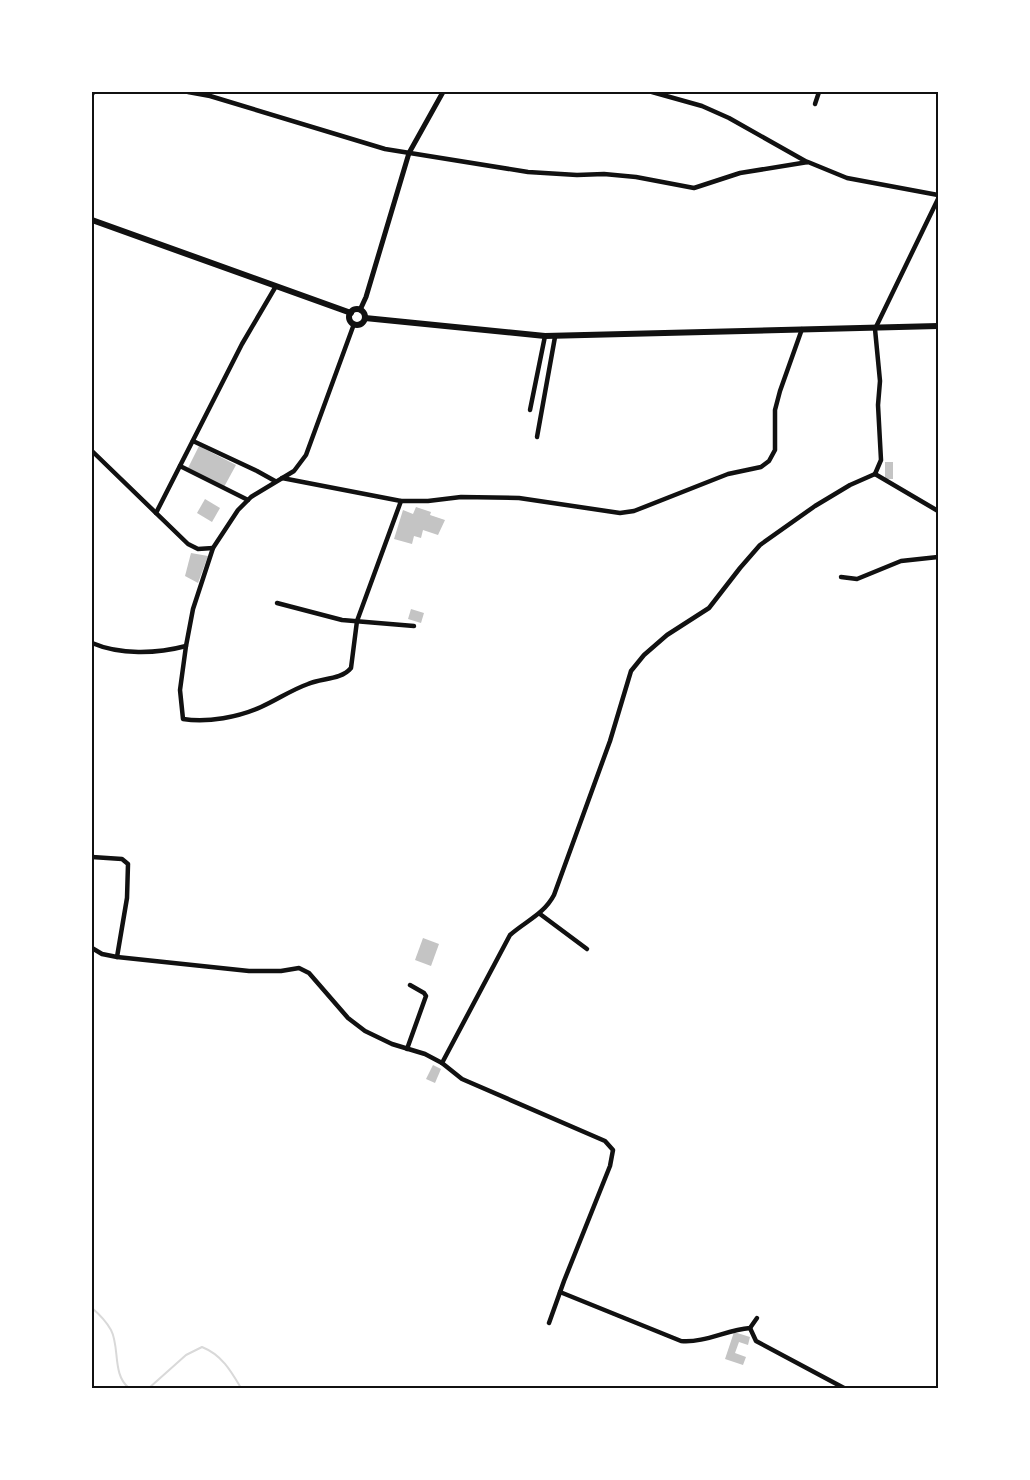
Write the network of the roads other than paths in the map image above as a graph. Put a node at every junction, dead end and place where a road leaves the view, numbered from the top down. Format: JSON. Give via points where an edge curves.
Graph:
{"nodes":[{"id":1,"x":188,"y":92,"type":"edge"},
{"id":2,"x":443,"y":92,"type":"edge"},
{"id":3,"x":652,"y":92,"type":"edge"},
{"id":4,"x":819,"y":92,"type":"edge"},
{"id":5,"x":211,"y":94,"type":"edge"},
{"id":6,"x":815,"y":104,"type":"dead end"},
{"id":7,"x":409,"y":153,"type":"junction"},
{"id":8,"x":808,"y":162,"type":"junction"},
{"id":9,"x":939,"y":197,"type":"edge"},
{"id":10,"x":92,"y":220,"type":"edge"},
{"id":11,"x":276,"y":286,"type":"junction"},
{"id":12,"x":360,"y":310,"type":"junction"},
{"id":13,"x":351,"y":313,"type":"junction"},
{"id":14,"x":365,"y":318,"type":"junction"},
{"id":15,"x":354,"y":324,"type":"junction"},
{"id":16,"x":939,"y":326,"type":"edge"},
{"id":17,"x":802,"y":329,"type":"junction"},
{"id":18,"x":875,"y":329,"type":"junction"},
{"id":19,"x":544,"y":336,"type":"junction"},
{"id":20,"x":555,"y":336,"type":"junction"},
{"id":21,"x":530,"y":410,"type":"dead end"},
{"id":22,"x":537,"y":437,"type":"dead end"},
{"id":23,"x":193,"y":441,"type":"junction"},
{"id":24,"x":92,"y":451,"type":"edge"},
{"id":25,"x":180,"y":466,"type":"junction"},
{"id":26,"x":875,"y":474,"type":"junction"},
{"id":27,"x":282,"y":478,"type":"junction"},
{"id":28,"x":275,"y":482,"type":"junction"},
{"id":29,"x":248,"y":500,"type":"junction"},
{"id":30,"x":401,"y":501,"type":"junction"},
{"id":31,"x":939,"y":511,"type":"edge"},
{"id":32,"x":156,"y":513,"type":"junction"},
{"id":33,"x":213,"y":548,"type":"junction"},
{"id":34,"x":939,"y":557,"type":"edge"},
{"id":35,"x":842,"y":578,"type":"dead end"},
{"id":36,"x":277,"y":603,"type":"dead end"},
{"id":37,"x":357,"y":621,"type":"junction"},
{"id":38,"x":414,"y":626,"type":"dead end"},
{"id":39,"x":92,"y":642,"type":"edge"},
{"id":40,"x":186,"y":646,"type":"junction"},
{"id":41,"x":92,"y":857,"type":"edge"},
{"id":42,"x":540,"y":914,"type":"junction"},
{"id":43,"x":92,"y":948,"type":"edge"},
{"id":44,"x":587,"y":949,"type":"dead end"},
{"id":45,"x":117,"y":957,"type":"junction"},
{"id":46,"x":410,"y":985,"type":"dead end"},
{"id":47,"x":407,"y":1049,"type":"junction"},
{"id":48,"x":442,"y":1063,"type":"junction"},
{"id":49,"x":560,"y":1292,"type":"junction"},
{"id":50,"x":757,"y":1318,"type":"dead end"},
{"id":51,"x":549,"y":1323,"type":"dead end"},
{"id":52,"x":750,"y":1328,"type":"junction"},
{"id":53,"x":844,"y":1389,"type":"edge"}],
"edges":[{"from":1,"to":5,"type":"street"},
{"from":2,"to":7,"type":"street"},
{"from":3,"to":8,"type":"street","via":[[729,118]]},
{"from":4,"to":6,"type":"street"},
{"from":5,"to":7,"type":"street","via":[[385,149]]},
{"from":7,"to":8,"type":"street","via":[[528,172],[636,177],[694,188],[740,173]]},
{"from":7,"to":12,"type":"street"},
{"from":8,"to":9,"type":"street","via":[[847,178]]},
{"from":9,"to":18,"type":"street"},
{"from":10,"to":11,"type":"main road"},
{"from":11,"to":13,"type":"main road"},
{"from":11,"to":23,"type":"street"},
{"from":12,"to":13,"type":"main road"},
{"from":12,"to":14,"type":"main road"},
{"from":13,"to":15,"type":"main road","via":[[350,321]]},
{"from":14,"to":15,"type":"main road","via":[[361,324]]},
{"from":14,"to":19,"type":"main road"},
{"from":15,"to":27,"type":"street","via":[[306,455],[294,471]]},
{"from":16,"to":18,"type":"main road"},
{"from":17,"to":18,"type":"main road"},
{"from":17,"to":20,"type":"main road"},
{"from":17,"to":30,"type":"street","via":[[775,410],[776,450],[761,467],[728,474],[620,513],[519,498]]},
{"from":18,"to":26,"type":"street","via":[[881,460]]},
{"from":19,"to":20,"type":"main road"},
{"from":19,"to":21,"type":"street"},
{"from":20,"to":22,"type":"street"},
{"from":23,"to":25,"type":"street"},
{"from":23,"to":28,"type":"street"},
{"from":24,"to":32,"type":"street"},
{"from":25,"to":29,"type":"street"},
{"from":25,"to":32,"type":"street"},
{"from":26,"to":31,"type":"street"},
{"from":26,"to":42,"type":"street","via":[[815,506],[760,545],[709,608],[657,643],[631,671],[561,877],[551,902]]},
{"from":27,"to":28,"type":"street"},
{"from":27,"to":30,"type":"street"},
{"from":28,"to":29,"type":"street"},
{"from":29,"to":33,"type":"street"},
{"from":30,"to":37,"type":"street"},
{"from":32,"to":33,"type":"street","via":[[188,544],[198,549]]},
{"from":33,"to":40,"type":"street","via":[[193,609]]},
{"from":34,"to":35,"type":"street","via":[[901,561],[857,579]]},
{"from":36,"to":37,"type":"street","via":[[341,622]]},
{"from":37,"to":38,"type":"street"},
{"from":37,"to":40,"type":"street","via":[[351,668],[346,674],[282,694],[261,707],[212,720],[183,719],[180,690]]},
{"from":39,"to":40,"type":"street","via":[[115,650],[141,652]]},
{"from":41,"to":45,"type":"street","via":[[122,859],[128,864],[127,898]]},
{"from":42,"to":44,"type":"street"},
{"from":42,"to":48,"type":"street","via":[[510,935]]},
{"from":43,"to":45,"type":"street"},
{"from":45,"to":47,"type":"street","via":[[249,971],[298,968],[309,973],[348,1018],[365,1031]]},
{"from":46,"to":47,"type":"street","via":[[426,996]]},
{"from":47,"to":48,"type":"street"},
{"from":48,"to":49,"type":"street","via":[[462,1079],[604,1141],[613,1150]]},
{"from":49,"to":51,"type":"street"},
{"from":49,"to":52,"type":"street","via":[[681,1341],[694,1342]]},
{"from":50,"to":52,"type":"street"},
{"from":52,"to":53,"type":"street","via":[[756,1341]]}]}
